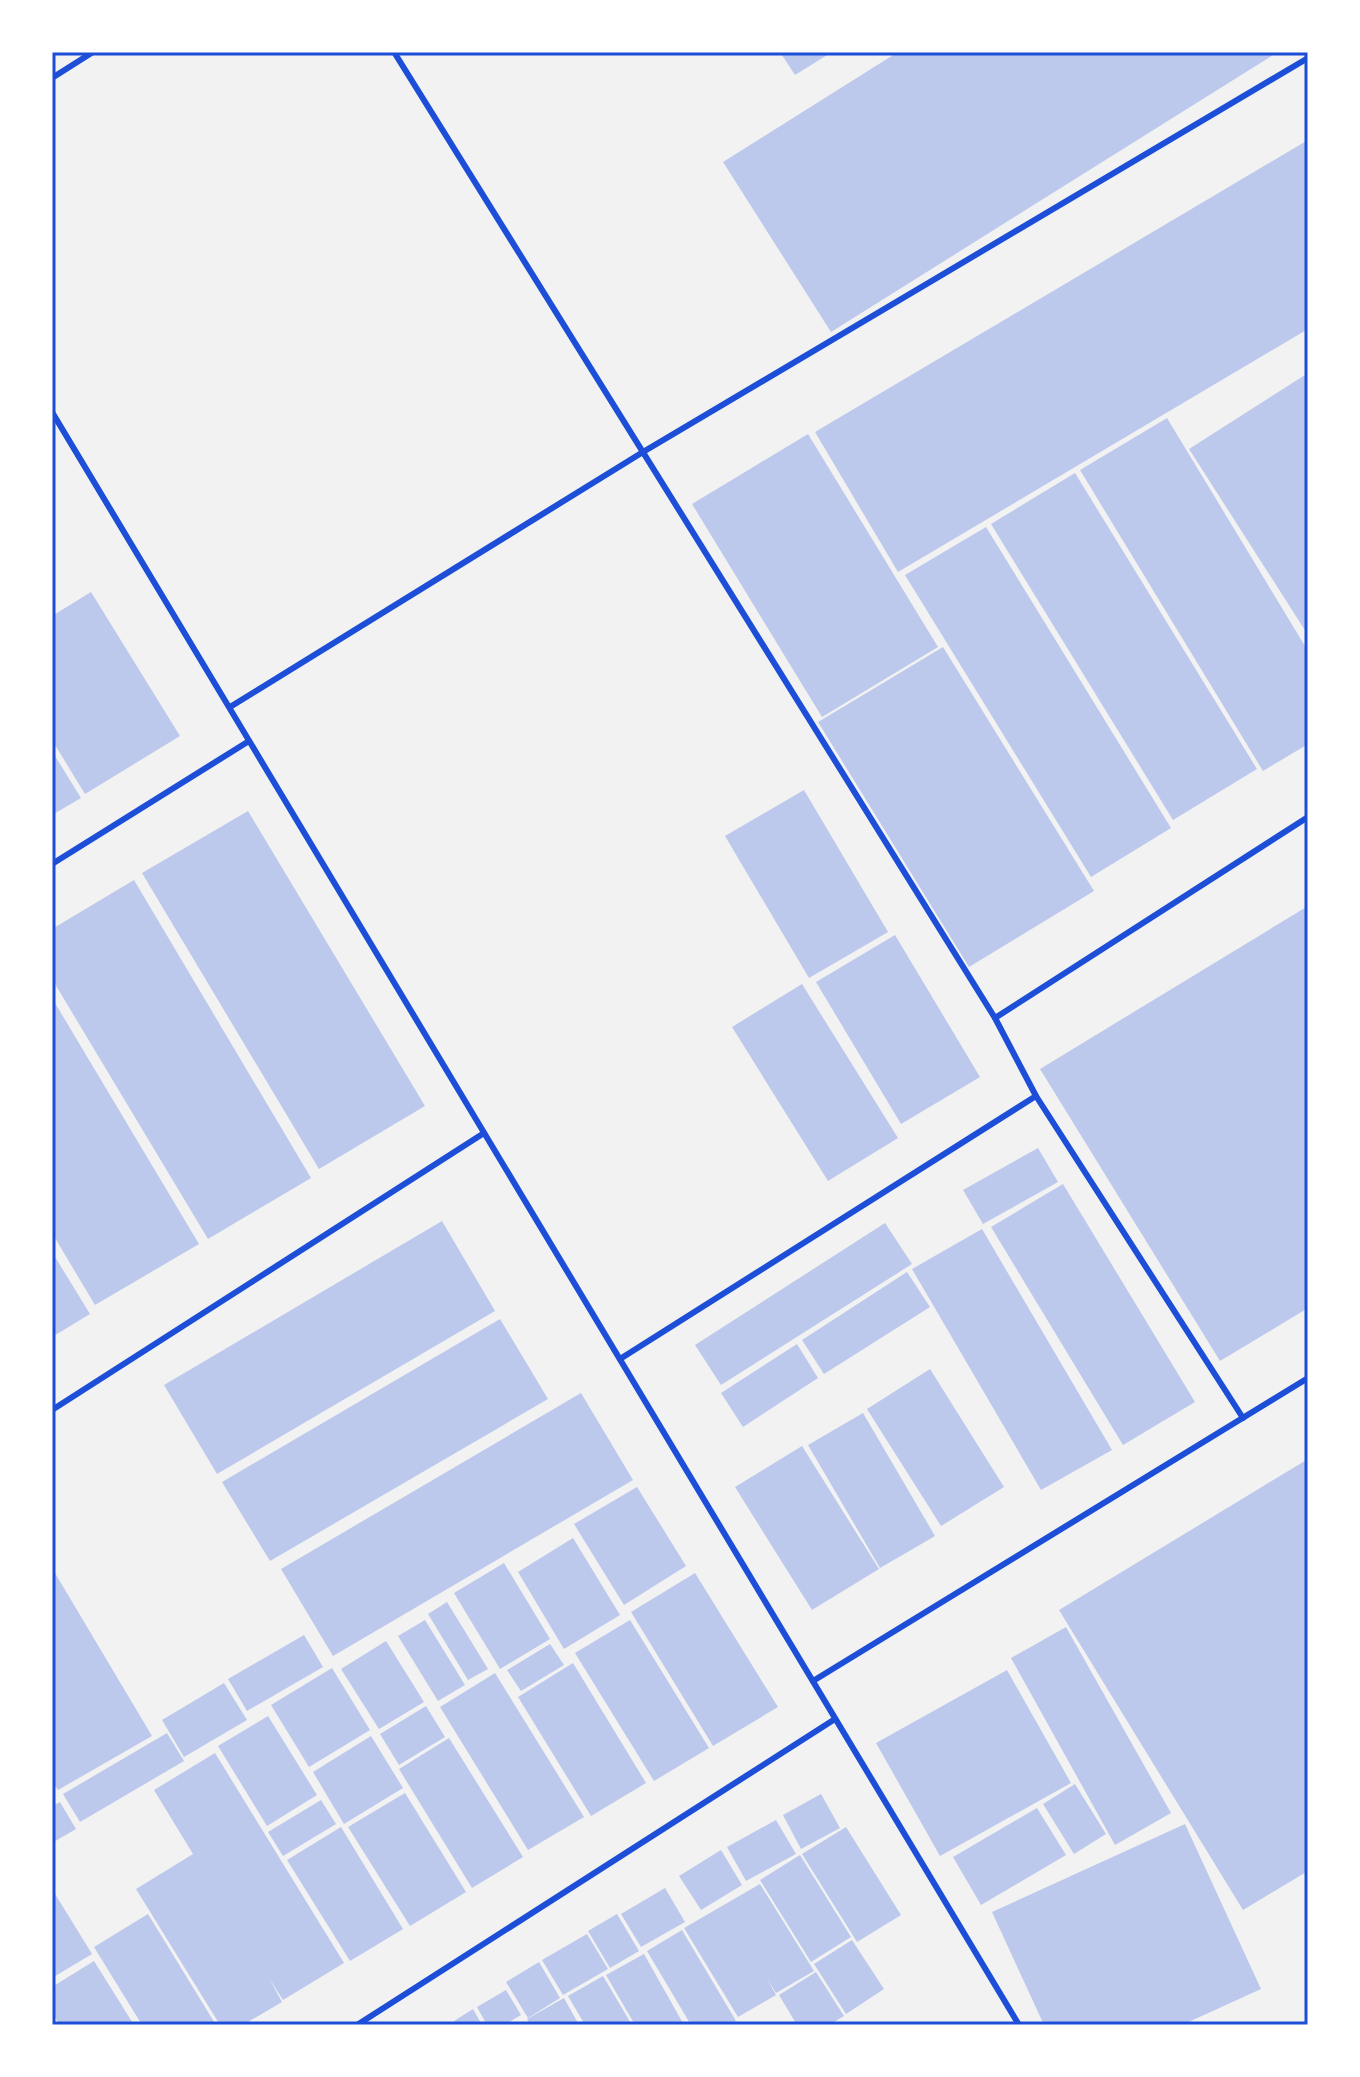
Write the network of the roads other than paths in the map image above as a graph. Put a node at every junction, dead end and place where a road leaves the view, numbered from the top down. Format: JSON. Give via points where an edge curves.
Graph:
{"nodes":[{"id":1,"x":93,"y":52,"type":"edge"},
{"id":2,"x":394,"y":52,"type":"edge"},
{"id":3,"x":1308,"y":58,"type":"edge"},
{"id":4,"x":52,"y":78,"type":"edge"},
{"id":5,"x":52,"y":412,"type":"edge"},
{"id":6,"x":643,"y":452,"type":"junction"},
{"id":7,"x":230,"y":707,"type":"junction"},
{"id":8,"x":249,"y":741,"type":"junction"},
{"id":9,"x":1308,"y":817,"type":"edge"},
{"id":10,"x":52,"y":864,"type":"edge"},
{"id":11,"x":995,"y":1018,"type":"junction"},
{"id":12,"x":1036,"y":1096,"type":"junction"},
{"id":13,"x":484,"y":1133,"type":"junction"},
{"id":14,"x":620,"y":1359,"type":"junction"},
{"id":15,"x":1308,"y":1378,"type":"edge"},
{"id":16,"x":52,"y":1410,"type":"edge"},
{"id":17,"x":1243,"y":1418,"type":"junction"},
{"id":18,"x":813,"y":1681,"type":"junction"},
{"id":19,"x":835,"y":1719,"type":"junction"},
{"id":20,"x":357,"y":2025,"type":"edge"},
{"id":21,"x":1019,"y":2025,"type":"edge"}],
"edges":[{"from":1,"to":4,"type":"lane"},
{"from":2,"to":6,"type":"lane"},
{"from":3,"to":6,"type":"lane"},
{"from":5,"to":7,"type":"lane"},
{"from":6,"to":7,"type":"lane"},
{"from":6,"to":11,"type":"lane"},
{"from":7,"to":8,"type":"lane"},
{"from":8,"to":10,"type":"lane"},
{"from":8,"to":13,"type":"lane"},
{"from":9,"to":11,"type":"lane"},
{"from":11,"to":12,"type":"lane"},
{"from":12,"to":14,"type":"lane"},
{"from":12,"to":17,"type":"lane"},
{"from":13,"to":14,"type":"lane"},
{"from":13,"to":16,"type":"lane"},
{"from":14,"to":18,"type":"lane"},
{"from":15,"to":17,"type":"lane"},
{"from":17,"to":18,"type":"lane"},
{"from":18,"to":19,"type":"lane"},
{"from":19,"to":20,"type":"lane"},
{"from":19,"to":21,"type":"lane"}]}
